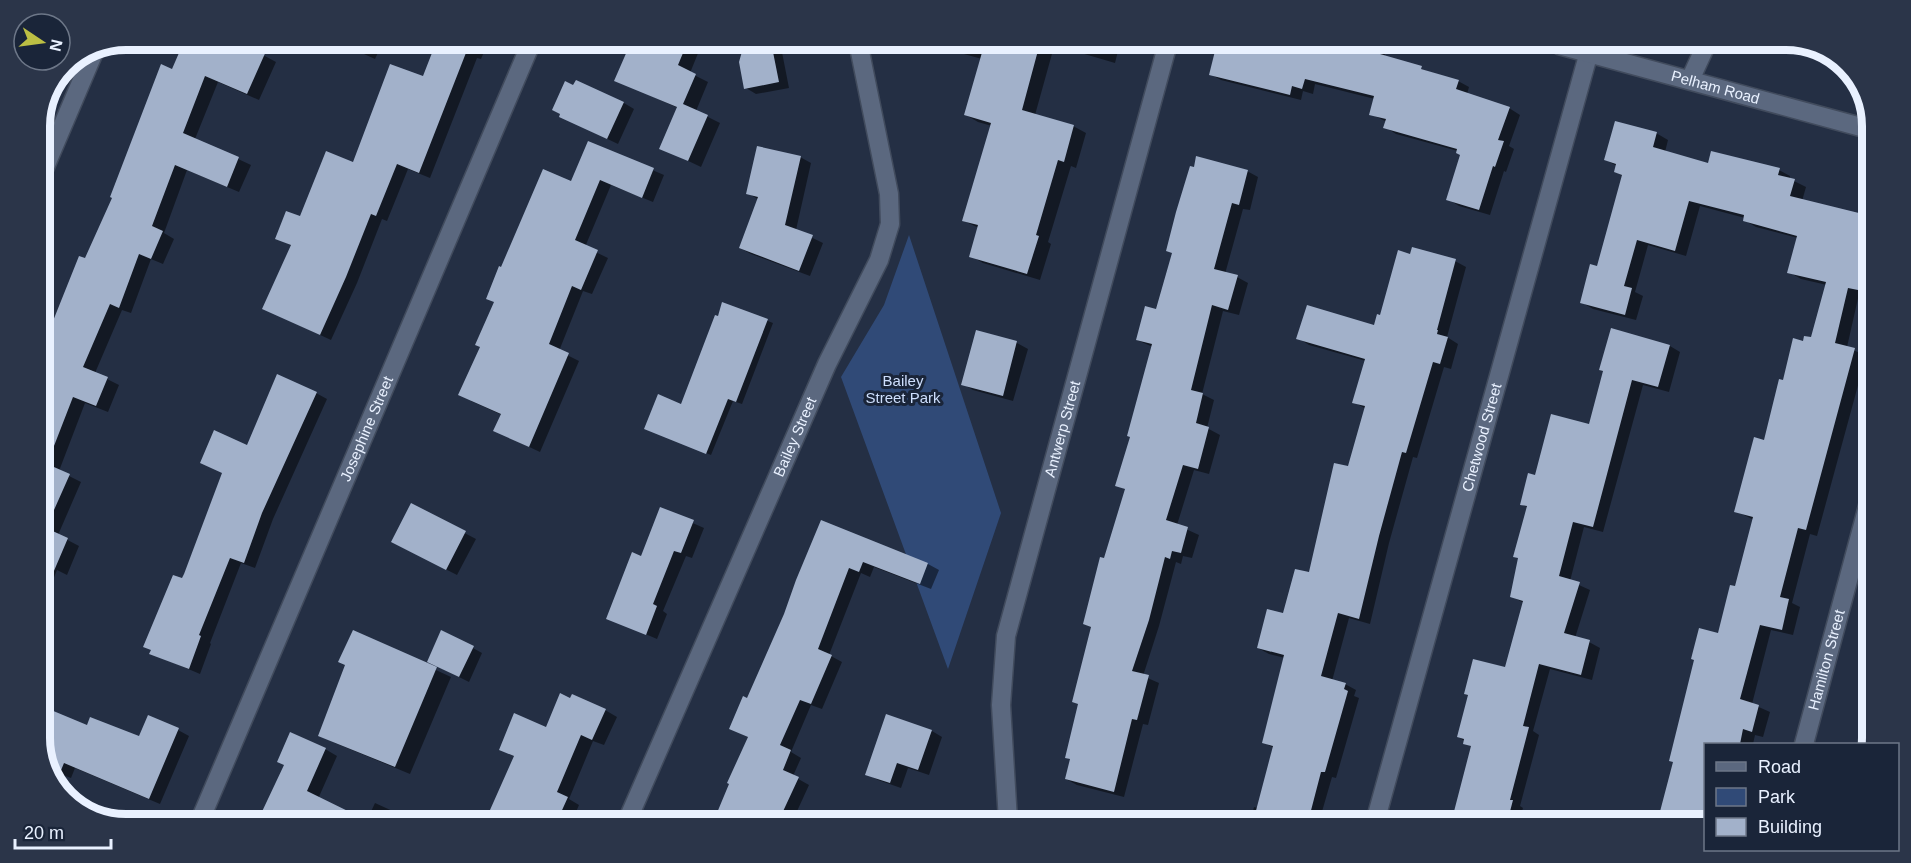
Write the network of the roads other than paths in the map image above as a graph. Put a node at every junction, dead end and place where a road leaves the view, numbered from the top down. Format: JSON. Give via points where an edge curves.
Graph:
{"nodes":[{"id":1,"x":528,"y":50,"type":"edge"},
{"id":2,"x":860,"y":50,"type":"edge"},
{"id":3,"x":1165,"y":50,"type":"edge"},
{"id":4,"x":1580,"y":50,"type":"edge"},
{"id":5,"x":1704,"y":50,"type":"edge"},
{"id":6,"x":1589,"y":52,"type":"junction"},
{"id":7,"x":92,"y":58,"type":"edge"},
{"id":8,"x":1690,"y":80,"type":"junction"},
{"id":9,"x":1861,"y":127,"type":"edge"},
{"id":10,"x":50,"y":155,"type":"edge"},
{"id":11,"x":1862,"y":536,"type":"edge"},
{"id":12,"x":1804,"y":743,"type":"edge"},
{"id":13,"x":203,"y":814,"type":"edge"},
{"id":14,"x":630,"y":814,"type":"edge"},
{"id":15,"x":1008,"y":814,"type":"edge"},
{"id":16,"x":1377,"y":814,"type":"edge"}],
"edges":[{"from":1,"to":13,"type":"street","name":"Josephine Street"},
{"from":2,"to":14,"type":"street","name":"Bailey Street","via":[[890,194],[890,224],[879,260],[827,364]]},
{"from":3,"to":15,"type":"street","name":"Antwerp Street","via":[[1006,636],[1001,705]]},
{"from":4,"to":6,"type":"street","name":"Pelham Road"},
{"from":5,"to":8,"type":"street"},
{"from":6,"to":8,"type":"street","name":"Pelham Road"},
{"from":6,"to":16,"type":"street","name":"Chetwood Street"},
{"from":7,"to":10,"type":"street"},
{"from":8,"to":9,"type":"street","name":"Pelham Road"},
{"from":11,"to":12,"type":"street","name":"Hamilton Street"}]}
